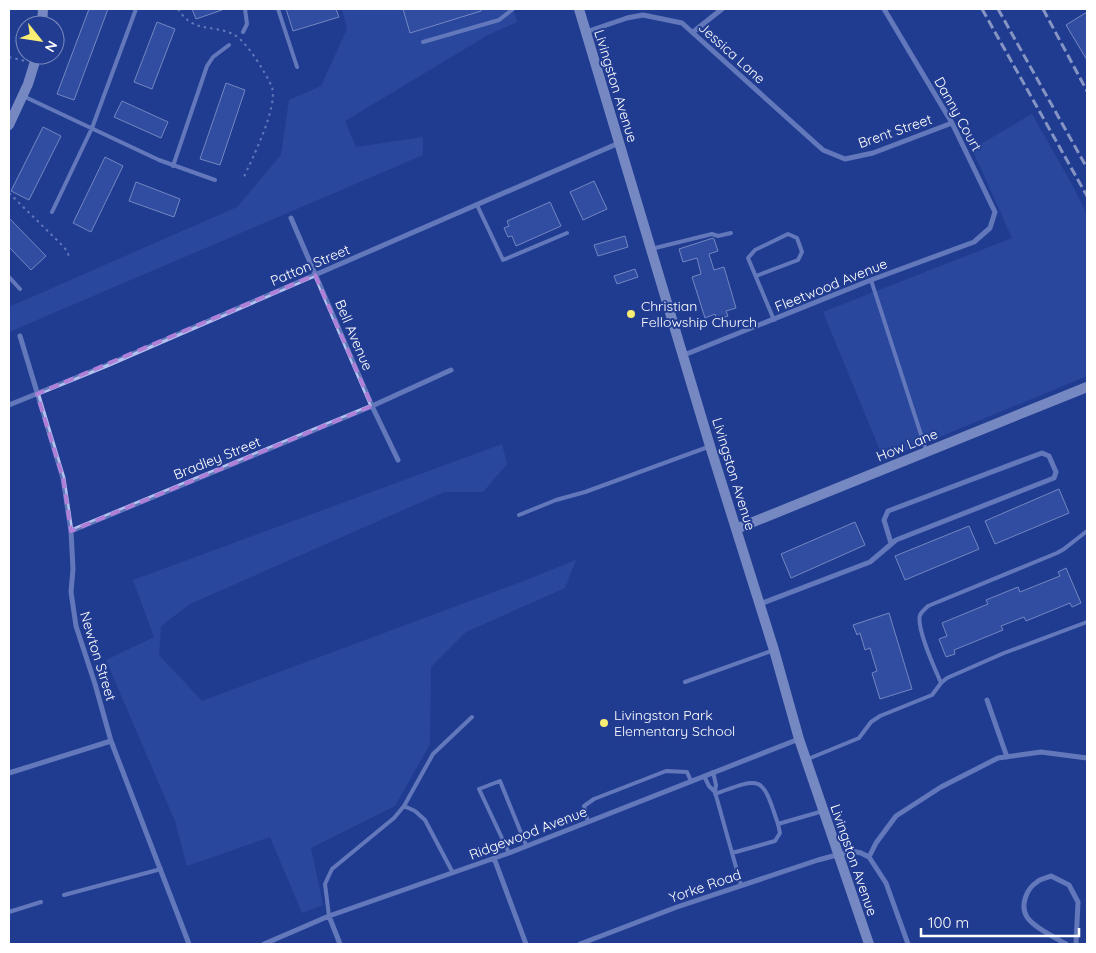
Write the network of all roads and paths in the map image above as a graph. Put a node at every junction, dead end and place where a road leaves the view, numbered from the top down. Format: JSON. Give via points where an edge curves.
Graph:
{"nodes":[{"id":1,"x":136,"y":9,"type":"edge"},
{"id":2,"x":178,"y":9,"type":"edge"},
{"id":3,"x":245,"y":9,"type":"edge"},
{"id":4,"x":278,"y":9,"type":"edge"},
{"id":5,"x":513,"y":9,"type":"edge"},
{"id":6,"x":579,"y":9,"type":"edge"},
{"id":7,"x":722,"y":9,"type":"edge"},
{"id":8,"x":884,"y":9,"type":"edge"},
{"id":9,"x":243,"y":32,"type":"joint"},
{"id":10,"x":586,"y":32,"type":"junction"},
{"id":11,"x":693,"y":32,"type":"junction"},
{"id":12,"x":238,"y":38,"type":"junction"},
{"id":13,"x":423,"y":42,"type":"dead end"},
{"id":14,"x":229,"y":45,"type":"joint"},
{"id":15,"x":34,"y":65,"type":"edge"},
{"id":16,"x":297,"y":67,"type":"dead end"},
{"id":17,"x":22,"y":96,"type":"junction"},
{"id":18,"x":952,"y":123,"type":"junction"},
{"id":19,"x":9,"y":124,"type":"edge"},
{"id":20,"x":92,"y":128,"type":"junction"},
{"id":21,"x":619,"y":144,"type":"junction"},
{"id":22,"x":845,"y":159,"type":"joint"},
{"id":23,"x":173,"y":166,"type":"junction"},
{"id":24,"x":215,"y":180,"type":"dead end"},
{"id":25,"x":243,"y":180,"type":"dead end"},
{"id":26,"x":9,"y":193,"type":"edge"},
{"id":27,"x":477,"y":205,"type":"junction"},
{"id":28,"x":52,"y":212,"type":"dead end"},
{"id":29,"x":291,"y":218,"type":"dead end"},
{"id":30,"x":567,"y":233,"type":"dead end"},
{"id":31,"x":731,"y":233,"type":"dead end"},
{"id":32,"x":984,"y":233,"type":"joint"},
{"id":33,"x":652,"y":249,"type":"junction"},
{"id":34,"x":69,"y":259,"type":"dead end"},
{"id":35,"x":315,"y":275,"type":"junction"},
{"id":36,"x":756,"y":276,"type":"junction"},
{"id":37,"x":9,"y":277,"type":"edge"},
{"id":38,"x":872,"y":280,"type":"junction"},
{"id":39,"x":20,"y":289,"type":"dead end"},
{"id":40,"x":774,"y":320,"type":"junction"},
{"id":41,"x":20,"y":336,"type":"dead end"},
{"id":42,"x":684,"y":355,"type":"junction"},
{"id":43,"x":451,"y":370,"type":"dead end"},
{"id":44,"x":1087,"y":387,"type":"edge"},
{"id":45,"x":38,"y":394,"type":"junction"},
{"id":46,"x":9,"y":405,"type":"edge"},
{"id":47,"x":372,"y":406,"type":"junction"},
{"id":48,"x":710,"y":446,"type":"junction"},
{"id":49,"x":927,"y":452,"type":"junction"},
{"id":50,"x":398,"y":460,"type":"dead end"},
{"id":51,"x":520,"y":515,"type":"dead end"},
{"id":52,"x":736,"y":529,"type":"junction"},
{"id":53,"x":71,"y":531,"type":"junction"},
{"id":54,"x":1087,"y":531,"type":"edge"},
{"id":55,"x":891,"y":543,"type":"junction"},
{"id":56,"x":760,"y":604,"type":"junction"},
{"id":57,"x":1087,"y":622,"type":"edge"},
{"id":58,"x":774,"y":650,"type":"junction"},
{"id":59,"x":685,"y":682,"type":"dead end"},
{"id":60,"x":941,"y":683,"type":"junction"},
{"id":61,"x":987,"y":700,"type":"dead end"},
{"id":62,"x":472,"y":717,"type":"dead end"},
{"id":63,"x":799,"y":739,"type":"junction"},
{"id":64,"x":111,"y":741,"type":"junction"},
{"id":65,"x":1007,"y":756,"type":"junction"},
{"id":66,"x":1087,"y":758,"type":"edge"},
{"id":67,"x":806,"y":759,"type":"junction"},
{"id":68,"x":713,"y":772,"type":"junction"},
{"id":69,"x":9,"y":773,"type":"edge"},
{"id":70,"x":704,"y":776,"type":"junction"},
{"id":71,"x":691,"y":781,"type":"junction"},
{"id":72,"x":715,"y":793,"type":"junction"},
{"id":73,"x":404,"y":806,"type":"junction"},
{"id":74,"x":823,"y":810,"type":"junction"},
{"id":75,"x":588,"y":822,"type":"junction"},
{"id":76,"x":778,"y":824,"type":"junction"},
{"id":77,"x":526,"y":845,"type":"junction"},
{"id":78,"x":509,"y":853,"type":"junction"},
{"id":79,"x":732,"y":853,"type":"junction"},
{"id":80,"x":838,"y":854,"type":"junction"},
{"id":81,"x":869,"y":857,"type":"junction"},
{"id":82,"x":494,"y":858,"type":"junction"},
{"id":83,"x":161,"y":869,"type":"junction"},
{"id":84,"x":453,"y":874,"type":"junction"},
{"id":85,"x":741,"y":885,"type":"junction"},
{"id":86,"x":64,"y":895,"type":"dead end"},
{"id":87,"x":41,"y":902,"type":"dead end"},
{"id":88,"x":9,"y":912,"type":"edge"},
{"id":89,"x":328,"y":916,"type":"junction"},
{"id":90,"x":189,"y":944,"type":"edge"},
{"id":91,"x":264,"y":944,"type":"edge"},
{"id":92,"x":340,"y":944,"type":"edge"},
{"id":93,"x":526,"y":944,"type":"edge"},
{"id":94,"x":580,"y":944,"type":"edge"},
{"id":95,"x":869,"y":944,"type":"edge"},
{"id":96,"x":908,"y":944,"type":"edge"},
{"id":97,"x":1066,"y":944,"type":"edge"},
{"id":98,"x":1076,"y":944,"type":"edge"}],
"edges":[{"from":1,"to":20,"type":"lane"},
{"from":2,"to":12,"type":"path","via":[[188,22]]},
{"from":3,"to":9,"type":"lane","via":[[247,18]]},
{"from":4,"to":16,"type":"lane"},
{"from":5,"to":13,"type":"lane","via":[[499,20]]},
{"from":6,"to":10,"type":"main road","name":"Livingston Avenue"},
{"from":7,"to":11,"type":"street"},
{"from":8,"to":18,"type":"street","name":"Danny Court"},
{"from":9,"to":12,"type":"path"},
{"from":10,"to":11,"type":"street","name":"Jessica Lane","via":[[643,15],[682,23]]},
{"from":10,"to":21,"type":"main road","name":"Livingston Avenue"},
{"from":11,"to":22,"type":"street","name":"Jessica Lane","via":[[823,150]]},
{"from":12,"to":14,"type":"path"},
{"from":12,"to":25,"type":"path","via":[[274,92],[267,121]]},
{"from":14,"to":23,"type":"lane","via":[[207,66]]},
{"from":15,"to":17,"type":"main road"},
{"from":17,"to":19,"type":"main road"},
{"from":17,"to":20,"type":"lane"},
{"from":18,"to":22,"type":"street","name":"Brent Street","via":[[873,153]]},
{"from":18,"to":32,"type":"street","name":"Danny Court","via":[[995,212],[990,228]]},
{"from":20,"to":23,"type":"lane"},
{"from":20,"to":28,"type":"lane"},
{"from":21,"to":27,"type":"street","name":"Patton Street"},
{"from":21,"to":33,"type":"main road","name":"Livingston Avenue"},
{"from":23,"to":24,"type":"lane"},
{"from":26,"to":34,"type":"path","via":[[64,246]]},
{"from":27,"to":30,"type":"lane","via":[[503,260]]},
{"from":27,"to":35,"type":"street","name":"Patton Street"},
{"from":29,"to":35,"type":"street","name":"Bell Avenue"},
{"from":31,"to":33,"type":"lane","via":[[712,234]]},
{"from":32,"to":38,"type":"street","name":"Fleetwood Avenue","via":[[974,242]]},
{"from":33,"to":42,"type":"main road","name":"Livingston Avenue"},
{"from":35,"to":45,"type":"street","name":"Patton Street"},
{"from":35,"to":47,"type":"street","name":"Bell Avenue"},
{"from":36,"to":36,"type":"lane","via":[[798,260],[802,252],[797,238],[788,234],[755,250],[748,258]]},
{"from":36,"to":40,"type":"lane"},
{"from":37,"to":39,"type":"lane"},
{"from":38,"to":40,"type":"street","name":"Fleetwood Avenue"},
{"from":38,"to":49,"type":"lane"},
{"from":40,"to":42,"type":"street","name":"Fleetwood Avenue"},
{"from":41,"to":45,"type":"street","name":"Newton Street"},
{"from":42,"to":48,"type":"main road","name":"Livingston Avenue"},
{"from":43,"to":47,"type":"street","name":"Bradley Street"},
{"from":44,"to":49,"type":"main road","name":"How Lane"},
{"from":45,"to":46,"type":"street","name":"Patton Street"},
{"from":45,"to":53,"type":"street","name":"Newton Street","via":[[62,478]]},
{"from":47,"to":50,"type":"street","name":"Bell Avenue"},
{"from":47,"to":53,"type":"street","name":"Bradley Street"},
{"from":48,"to":51,"type":"lane"},
{"from":48,"to":52,"type":"main road","name":"Livingston Avenue"},
{"from":49,"to":52,"type":"main road","name":"How Lane"},
{"from":52,"to":56,"type":"main road","name":"Livingston Avenue"},
{"from":53,"to":64,"type":"street","name":"Newton Street","via":[[74,617]]},
{"from":54,"to":60,"type":"lane","via":[[1064,549],[923,610],[920,627]]},
{"from":55,"to":55,"type":"street","via":[[1054,478],[1056,472],[1049,456],[1042,453],[888,510],[884,520]]},
{"from":55,"to":56,"type":"street","via":[[870,562]]},
{"from":56,"to":58,"type":"main road","name":"Livingston Avenue"},
{"from":57,"to":60,"type":"lane","via":[[1004,653]]},
{"from":58,"to":59,"type":"lane"},
{"from":58,"to":63,"type":"main road","name":"Livingston Avenue"},
{"from":60,"to":67,"type":"lane","via":[[932,695],[871,722],[859,738]]},
{"from":61,"to":65,"type":"street"},
{"from":62,"to":73,"type":"lane","via":[[433,754]]},
{"from":63,"to":67,"type":"main road","name":"Livingston Avenue"},
{"from":63,"to":68,"type":"street","name":"Ridgewood Avenue"},
{"from":64,"to":69,"type":"street"},
{"from":64,"to":83,"type":"street","name":"Newton Street"},
{"from":65,"to":66,"type":"street","via":[[1041,752]]},
{"from":65,"to":81,"type":"street","via":[[940,787],[896,816]]},
{"from":67,"to":74,"type":"main road","name":"Livingston Avenue"},
{"from":68,"to":70,"type":"street","name":"Ridgewood Avenue"},
{"from":68,"to":72,"type":"lane"},
{"from":70,"to":71,"type":"street","name":"Ridgewood Avenue"},
{"from":70,"to":72,"type":"lane"},
{"from":71,"to":75,"type":"street","name":"Ridgewood Avenue"},
{"from":71,"to":75,"type":"lane","via":[[687,772],[666,771],[594,799],[584,806]]},
{"from":72,"to":76,"type":"lane","via":[[752,781],[760,784],[767,792]]},
{"from":72,"to":79,"type":"lane"},
{"from":73,"to":84,"type":"lane","via":[[425,820]]},
{"from":73,"to":89,"type":"lane","via":[[332,869],[326,884]]},
{"from":74,"to":76,"type":"lane"},
{"from":74,"to":80,"type":"main road","name":"Livingston Avenue"},
{"from":75,"to":77,"type":"street","name":"Ridgewood Avenue"},
{"from":76,"to":79,"type":"lane","via":[[780,833],[775,841]]},
{"from":77,"to":78,"type":"street","name":"Ridgewood Avenue"},
{"from":77,"to":78,"type":"lane","via":[[500,781],[479,789]]},
{"from":78,"to":82,"type":"street","name":"Ridgewood Avenue"},
{"from":79,"to":85,"type":"lane"},
{"from":80,"to":81,"type":"street","name":"Yorke Road","via":[[852,851]]},
{"from":80,"to":85,"type":"street","name":"Yorke Road"},
{"from":80,"to":95,"type":"main road","name":"Livingston Avenue"},
{"from":81,"to":96,"type":"street","via":[[886,883]]},
{"from":82,"to":84,"type":"street","name":"Ridgewood Avenue"},
{"from":82,"to":93,"type":"street"},
{"from":83,"to":86,"type":"lane"},
{"from":83,"to":90,"type":"street","name":"Newton Street"},
{"from":84,"to":89,"type":"street","name":"Ridgewood Avenue"},
{"from":85,"to":94,"type":"street","name":"Yorke Road"},
{"from":87,"to":88,"type":"lane"},
{"from":89,"to":91,"type":"street","name":"Ridgewood Avenue"},
{"from":89,"to":92,"type":"street"},
{"from":97,"to":98,"type":"street","via":[[1027,918],[1024,907],[1027,893],[1036,882],[1051,876],[1069,884],[1078,902]]}]}
